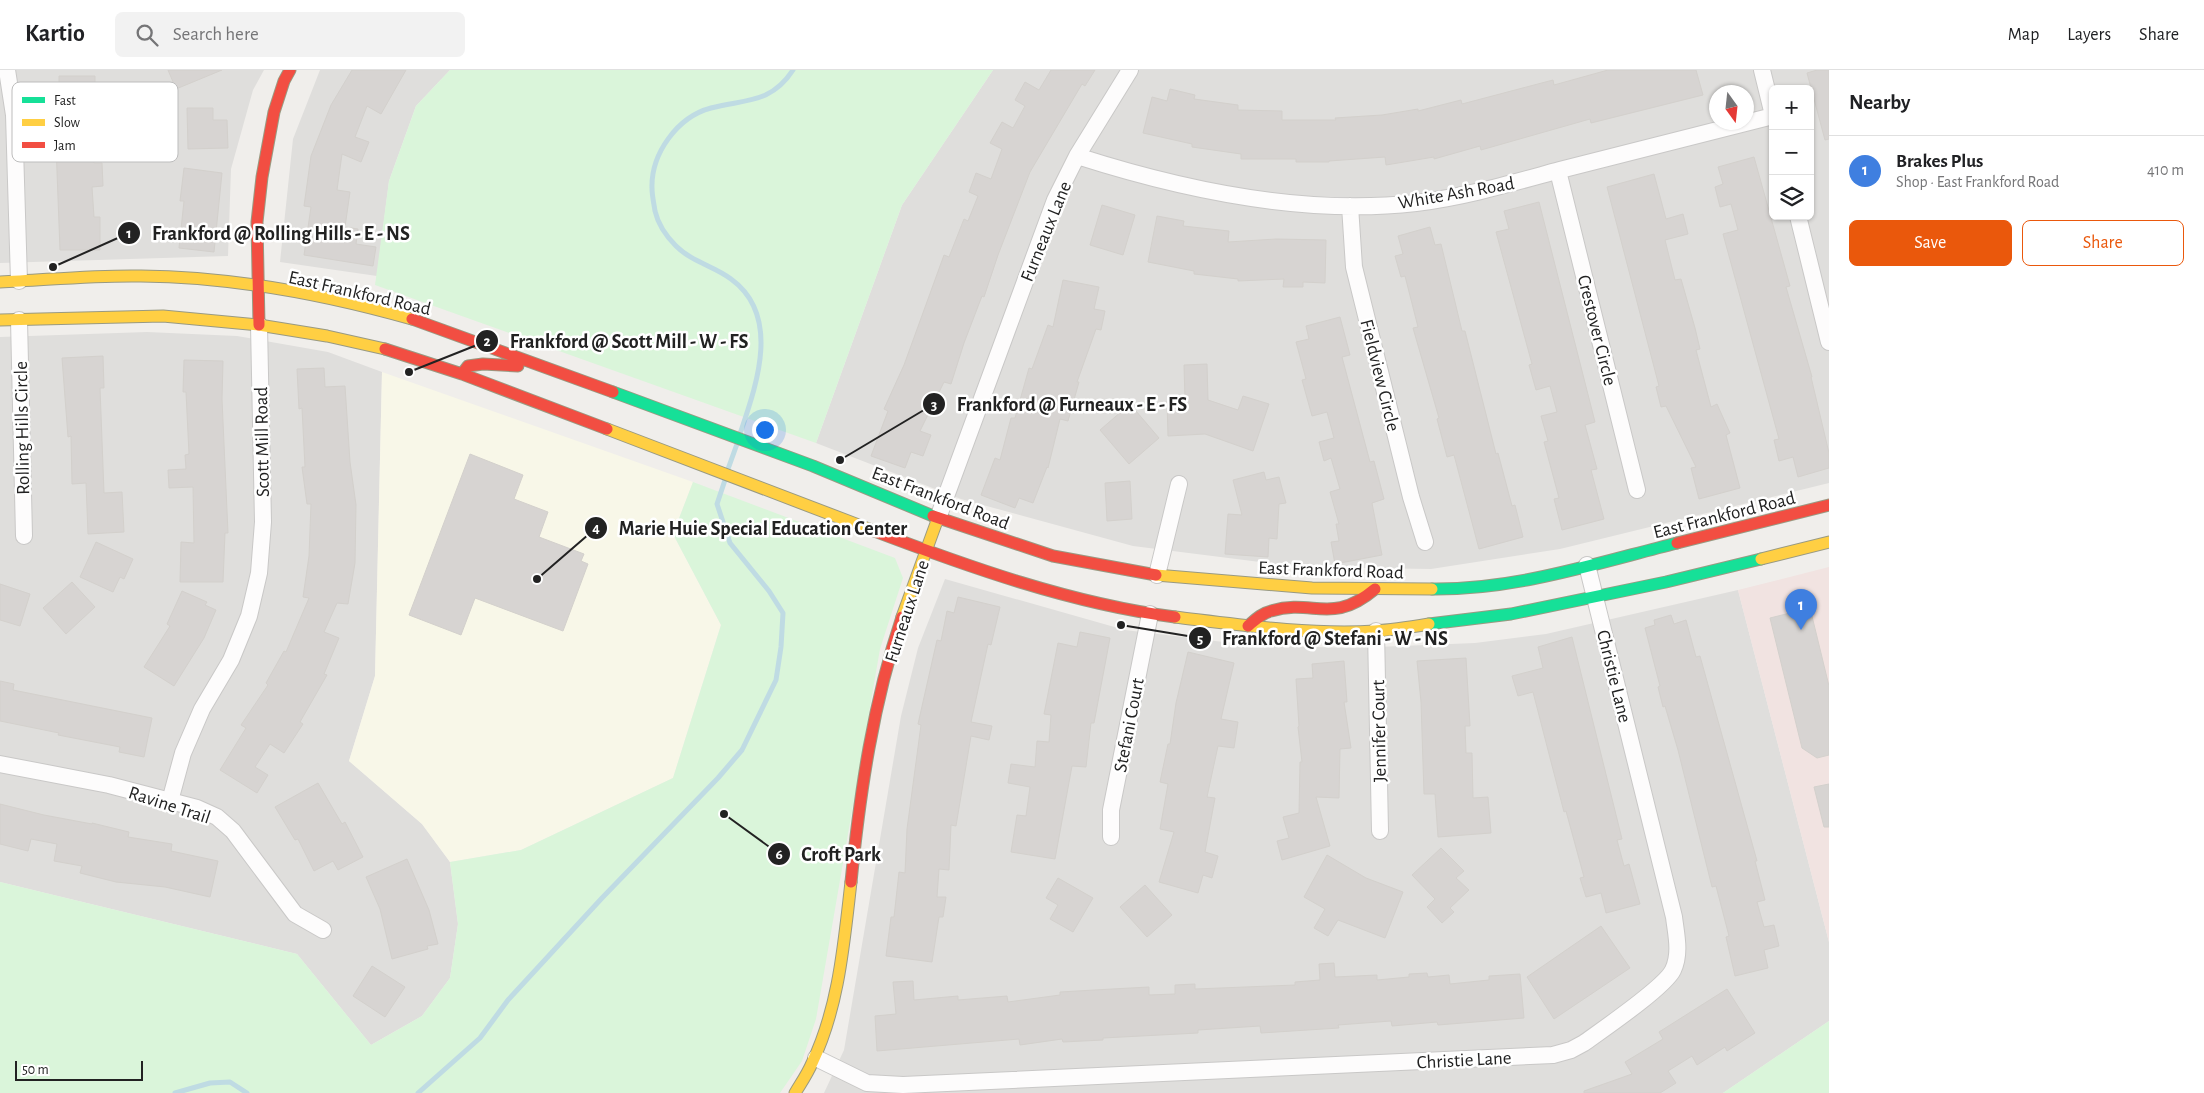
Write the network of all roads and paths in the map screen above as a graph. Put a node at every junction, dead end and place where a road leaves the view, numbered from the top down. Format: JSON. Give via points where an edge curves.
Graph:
{"nodes":[{"id":1,"x":6,"y":70,"type":"edge"},
{"id":2,"x":290,"y":70,"type":"edge"},
{"id":3,"x":1130,"y":70,"type":"edge"},
{"id":4,"x":1762,"y":70,"type":"edge"},
{"id":5,"x":1769,"y":99,"type":"edge"},
{"id":6,"x":12,"y":104,"type":"edge"},
{"id":7,"x":1769,"y":117,"type":"edge"},
{"id":8,"x":1077,"y":156,"type":"junction"},
{"id":9,"x":15,"y":162,"type":"edge"},
{"id":10,"x":1558,"y":171,"type":"junction"},
{"id":11,"x":1350,"y":206,"type":"junction"},
{"id":12,"x":1799,"y":220,"type":"edge"},
{"id":13,"x":19,"y":281,"type":"junction"},
{"id":14,"x":0,"y":282,"type":"edge"},
{"id":15,"x":260,"y":287,"type":"junction"},
{"id":16,"x":0,"y":320,"type":"edge"},
{"id":17,"x":19,"y":320,"type":"junction"},
{"id":18,"x":259,"y":325,"type":"junction"},
{"id":19,"x":1829,"y":342,"type":"edge"},
{"id":20,"x":552,"y":371,"type":"junction"},
{"id":21,"x":462,"y":374,"type":"junction"},
{"id":22,"x":1179,"y":484,"type":"dead end"},
{"id":23,"x":1637,"y":490,"type":"dead end"},
{"id":24,"x":1829,"y":505,"type":"edge"},
{"id":25,"x":938,"y":518,"type":"junction"},
{"id":26,"x":24,"y":536,"type":"dead end"},
{"id":27,"x":1425,"y":542,"type":"dead end"},
{"id":28,"x":1829,"y":542,"type":"edge"},
{"id":29,"x":926,"y":551,"type":"junction"},
{"id":30,"x":1587,"y":565,"type":"junction"},
{"id":31,"x":1156,"y":575,"type":"junction"},
{"id":32,"x":1375,"y":589,"type":"junction"},
{"id":33,"x":1596,"y":598,"type":"junction"},
{"id":34,"x":1150,"y":614,"type":"junction"},
{"id":35,"x":1248,"y":626,"type":"junction"},
{"id":36,"x":1376,"y":631,"type":"junction"},
{"id":37,"x":0,"y":764,"type":"edge"},
{"id":38,"x":170,"y":801,"type":"junction"},
{"id":39,"x":1380,"y":831,"type":"dead end"},
{"id":40,"x":1111,"y":838,"type":"dead end"},
{"id":41,"x":324,"y":930,"type":"dead end"},
{"id":42,"x":816,"y":1058,"type":"junction"},
{"id":43,"x":795,"y":1093,"type":"edge"}],
"edges":[{"from":1,"to":6,"type":"street"},
{"from":2,"to":15,"type":"main road","name":"Scott Mill Road","via":[[274,112],[262,177],[257,222]]},
{"from":3,"to":8,"type":"street","name":"Furneaux Lane"},
{"from":4,"to":5,"type":"street"},
{"from":7,"to":10,"type":"street","name":"White Ash Road"},
{"from":8,"to":11,"type":"street","name":"White Ash Road","via":[[1189,188],[1264,200]]},
{"from":8,"to":25,"type":"street","name":"Furneaux Lane","via":[[1036,248]]},
{"from":9,"to":13,"type":"street"},
{"from":10,"to":11,"type":"street","name":"White Ash Road","via":[[1477,192],[1416,203]]},
{"from":10,"to":23,"type":"street","name":"Crestover Circle"},
{"from":11,"to":27,"type":"street","name":"Fieldview Circle","via":[[1354,267]]},
{"from":12,"to":19,"type":"street"},
{"from":13,"to":14,"type":"main road","name":"East Frankford Road"},
{"from":13,"to":15,"type":"main road","name":"East Frankford Road","via":[[141,276]]},
{"from":15,"to":18,"type":"main road","name":"Scott Mill Road"},
{"from":15,"to":20,"type":"main road","name":"East Frankford Road","via":[[394,313]]},
{"from":16,"to":17,"type":"main road"},
{"from":17,"to":18,"type":"main road","via":[[163,316]]},
{"from":17,"to":26,"type":"street","name":"Rolling Hills Circle"},
{"from":18,"to":21,"type":"main road","via":[[382,348]]},
{"from":18,"to":38,"type":"street","name":"Scott Mill Road","via":[[263,522],[259,573],[249,616],[231,660],[202,709],[183,753]]},
{"from":20,"to":21,"type":"main road","via":[[483,364],[468,366]]},
{"from":20,"to":25,"type":"main road","name":"East Frankford Road","via":[[793,459]]},
{"from":21,"to":29,"type":"main road"},
{"from":22,"to":31,"type":"street"},
{"from":24,"to":30,"type":"main road","name":"East Frankford Road"},
{"from":25,"to":29,"type":"main road","name":"Furneaux Lane"},
{"from":25,"to":31,"type":"main road","name":"East Frankford Road","via":[[1053,556]]},
{"from":28,"to":33,"type":"main road"},
{"from":29,"to":34,"type":"main road","via":[[1039,588]]},
{"from":29,"to":42,"type":"main road","name":"Furneaux Lane","via":[[882,686],[860,798],[838,974]]},
{"from":30,"to":32,"type":"main road","name":"East Frankford Road","via":[[1494,586]]},
{"from":30,"to":33,"type":"street","name":"Christie Lane"},
{"from":31,"to":32,"type":"main road","name":"East Frankford Road","via":[[1307,588]]},
{"from":32,"to":35,"type":"main road","via":[[1363,601],[1347,608],[1331,611],[1273,610]]},
{"from":33,"to":36,"type":"main road","via":[[1511,614]]},
{"from":33,"to":42,"type":"street","name":"Christie Lane","via":[[1674,917],[1678,950],[1673,971],[1656,988],[1584,1043],[1553,1055],[903,1085],[867,1083]]},
{"from":34,"to":35,"type":"main road"},
{"from":34,"to":40,"type":"street","name":"Stefani Court","via":[[1111,810]]},
{"from":35,"to":36,"type":"main road"},
{"from":36,"to":39,"type":"street","name":"Jennifer Court"},
{"from":37,"to":38,"type":"street","name":"Ravine Trail","via":[[109,785]]},
{"from":38,"to":41,"type":"street","name":"Ravine Trail","via":[[217,817],[233,831],[295,914]]},
{"from":42,"to":43,"type":"main road","name":"Furneaux Lane"}]}
